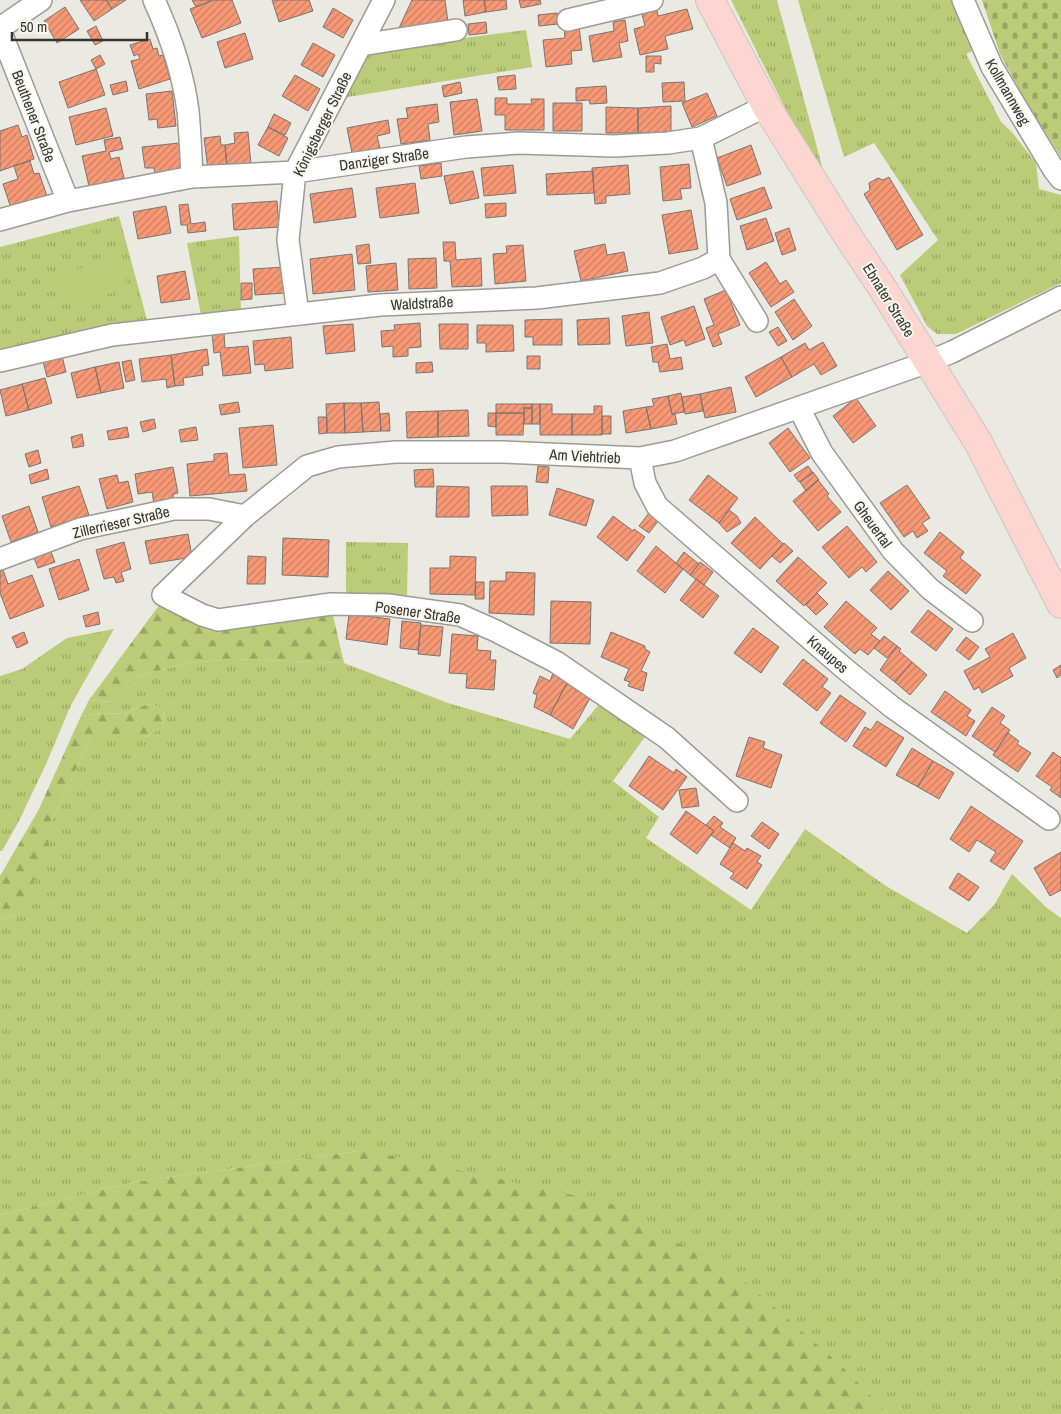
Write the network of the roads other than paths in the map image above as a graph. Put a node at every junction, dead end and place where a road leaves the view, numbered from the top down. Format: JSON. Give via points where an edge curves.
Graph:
{"nodes":[{"id":1,"x":41,"y":0,"type":"edge"},
{"id":2,"x":154,"y":0,"type":"edge"},
{"id":3,"x":384,"y":0,"type":"edge"},
{"id":4,"x":652,"y":0,"type":"edge"},
{"id":5,"x":710,"y":0,"type":"edge"},
{"id":6,"x":964,"y":1,"type":"edge"},
{"id":7,"x":568,"y":20,"type":"dead end"},
{"id":8,"x":0,"y":29,"type":"edge"},
{"id":9,"x":456,"y":30,"type":"dead end"},
{"id":10,"x":362,"y":45,"type":"junction"},
{"id":11,"x":766,"y":106,"type":"junction"},
{"id":12,"x":701,"y":138,"type":"junction"},
{"id":13,"x":294,"y":172,"type":"junction"},
{"id":14,"x":192,"y":176,"type":"junction"},
{"id":15,"x":1061,"y":178,"type":"edge"},
{"id":16,"x":68,"y":201,"type":"junction"},
{"id":17,"x":0,"y":220,"type":"edge"},
{"id":18,"x":719,"y":259,"type":"junction"},
{"id":19,"x":1061,"y":297,"type":"edge"},
{"id":20,"x":298,"y":314,"type":"junction"},
{"id":21,"x":757,"y":321,"type":"dead end"},
{"id":22,"x":0,"y":360,"type":"edge"},
{"id":23,"x":928,"y":362,"type":"junction"},
{"id":24,"x":799,"y":408,"type":"junction"},
{"id":25,"x":640,"y":458,"type":"junction"},
{"id":26,"x":245,"y":516,"type":"junction"},
{"id":27,"x":0,"y":559,"type":"edge"},
{"id":28,"x":1061,"y":604,"type":"edge"},
{"id":29,"x":972,"y":621,"type":"dead end"},
{"id":30,"x":737,"y":801,"type":"dead end"},
{"id":31,"x":1049,"y":819,"type":"dead end"}],
"edges":[{"from":1,"to":8,"type":"street"},
{"from":2,"to":14,"type":"street","via":[[179,66],[188,110]]},
{"from":3,"to":10,"type":"street","name":"Königsberger Straße"},
{"from":4,"to":7,"type":"street"},
{"from":5,"to":11,"type":"main road","name":"Ebnater Straße"},
{"from":6,"to":15,"type":"street","name":"Kollmannweg","via":[[992,67]]},
{"from":8,"to":16,"type":"street","name":"Beuthener Straße"},
{"from":9,"to":10,"type":"street"},
{"from":10,"to":13,"type":"street","name":"Königsberger Straße"},
{"from":11,"to":12,"type":"street","name":"Danziger Straße"},
{"from":11,"to":23,"type":"main road","name":"Ebnater Straße"},
{"from":12,"to":13,"type":"street","name":"Danziger Straße","via":[[614,146],[519,143],[475,146]]},
{"from":12,"to":18,"type":"street","via":[[716,203]]},
{"from":13,"to":14,"type":"street","name":"Danziger Straße"},
{"from":13,"to":20,"type":"street","name":"Königsberger Straße","via":[[288,240]]},
{"from":14,"to":16,"type":"street","name":"Danziger Straße"},
{"from":16,"to":17,"type":"street","name":"Danziger Straße"},
{"from":18,"to":20,"type":"street","name":"Waldstraße","via":[[704,268],[660,283],[537,298],[380,305]]},
{"from":18,"to":21,"type":"street"},
{"from":19,"to":23,"type":"street"},
{"from":20,"to":22,"type":"street","name":"Waldstraße","via":[[112,335]]},
{"from":23,"to":24,"type":"street","name":"Am Viehtrieb"},
{"from":23,"to":28,"type":"main road","name":"Ebnater Straße","via":[[978,442]]},
{"from":24,"to":25,"type":"street","name":"Am Viehtrieb","via":[[675,451]]},
{"from":24,"to":29,"type":"street","name":"Gheuertal","via":[[822,453],[892,551],[930,589]]},
{"from":25,"to":26,"type":"street","name":"Am Viehtrieb","via":[[503,452],[396,452],[338,457],[307,466]]},
{"from":25,"to":31,"type":"street","name":"Knaupes","via":[[645,483],[656,506],[892,707]]},
{"from":26,"to":27,"type":"street","name":"Zillerrieser Straße","via":[[209,508],[174,509],[80,529]]},
{"from":26,"to":30,"type":"street","name":"Posener Straße","via":[[162,596],[218,620],[331,604],[388,605],[460,615],[556,662],[667,738]]}]}
